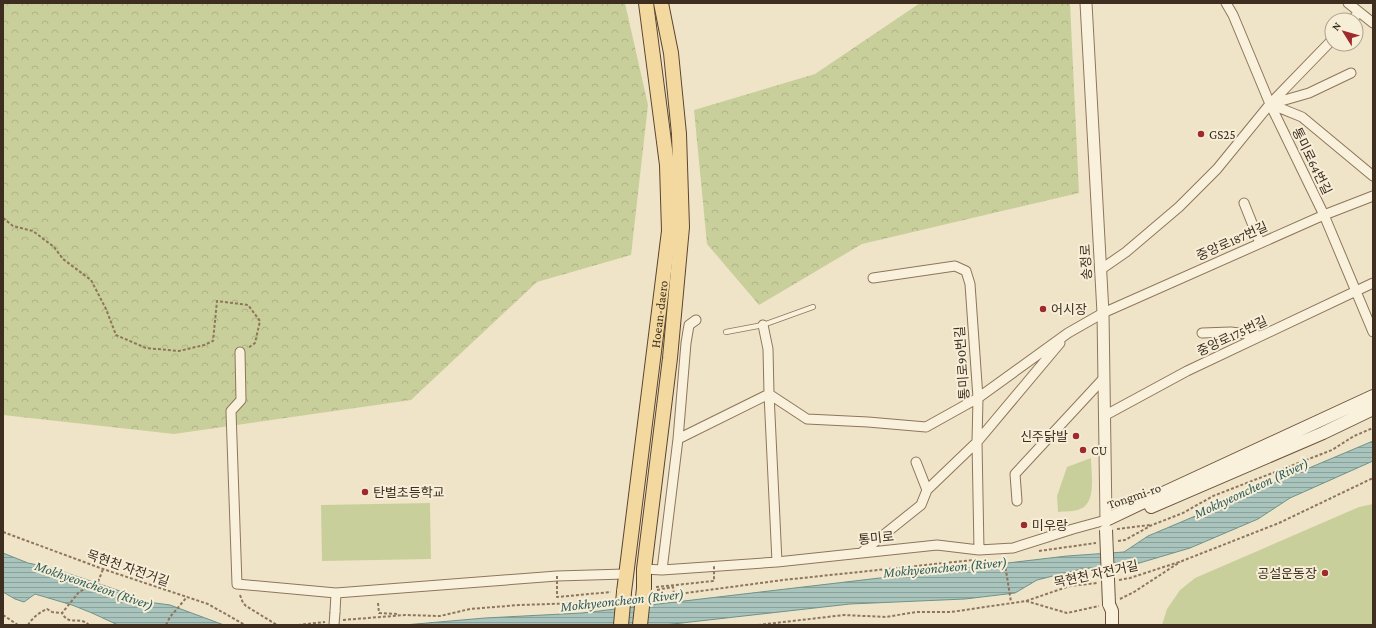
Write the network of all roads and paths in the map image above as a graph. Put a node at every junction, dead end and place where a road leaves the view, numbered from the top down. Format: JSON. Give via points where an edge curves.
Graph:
{"nodes":[{"id":1,"x":646,"y":3,"type":"edge"},
{"id":2,"x":661,"y":3,"type":"edge"},
{"id":3,"x":1086,"y":3,"type":"edge"},
{"id":4,"x":1226,"y":3,"type":"edge"},
{"id":5,"x":1348,"y":3,"type":"edge"},
{"id":6,"x":1359,"y":12,"type":"edge"},
{"id":7,"x":1364,"y":16,"type":"edge"},
{"id":8,"x":1373,"y":23,"type":"edge"},
{"id":9,"x":1324,"y":48,"type":"edge"},
{"id":10,"x":1351,"y":73,"type":"dead end"},
{"id":11,"x":1270,"y":104,"type":"junction"},
{"id":12,"x":1373,"y":176,"type":"edge"},
{"id":13,"x":1373,"y":196,"type":"edge"},
{"id":14,"x":1244,"y":203,"type":"dead end"},
{"id":15,"x":1324,"y":215,"type":"junction"},
{"id":16,"x":3,"y":218,"type":"edge"},
{"id":17,"x":1260,"y":243,"type":"junction"},
{"id":18,"x":1100,"y":270,"type":"junction"},
{"id":19,"x":873,"y":278,"type":"dead end"},
{"id":20,"x":1373,"y":284,"type":"edge"},
{"id":21,"x":1355,"y":292,"type":"junction"},
{"id":22,"x":813,"y":307,"type":"dead end"},
{"id":23,"x":1103,"y":312,"type":"junction"},
{"id":24,"x":696,"y":320,"type":"dead end"},
{"id":25,"x":763,"y":325,"type":"junction"},
{"id":26,"x":726,"y":332,"type":"dead end"},
{"id":27,"x":1373,"y":332,"type":"edge"},
{"id":28,"x":1068,"y":333,"type":"junction"},
{"id":29,"x":1202,"y":333,"type":"dead end"},
{"id":30,"x":1261,"y":336,"type":"junction"},
{"id":31,"x":240,"y":352,"type":"joint"},
{"id":32,"x":1103,"y":380,"type":"junction"},
{"id":33,"x":769,"y":394,"type":"junction"},
{"id":34,"x":1373,"y":396,"type":"edge"},
{"id":35,"x":978,"y":398,"type":"junction"},
{"id":36,"x":1373,"y":410,"type":"edge"},
{"id":37,"x":1104,"y":416,"type":"junction"},
{"id":38,"x":678,"y":439,"type":"junction"},
{"id":39,"x":977,"y":442,"type":"junction"},
{"id":40,"x":916,"y":462,"type":"dead end"},
{"id":41,"x":1373,"y":478,"type":"edge"},
{"id":42,"x":927,"y":490,"type":"junction"},
{"id":43,"x":1017,"y":501,"type":"dead end"},
{"id":44,"x":1106,"y":525,"type":"junction"},
{"id":45,"x":1152,"y":525,"type":"dead end"},
{"id":46,"x":3,"y":532,"type":"edge"},
{"id":47,"x":979,"y":550,"type":"junction"},
{"id":48,"x":861,"y":553,"type":"junction"},
{"id":49,"x":1004,"y":557,"type":"dead end"},
{"id":50,"x":1182,"y":561,"type":"junction"},
{"id":51,"x":777,"y":562,"type":"junction"},
{"id":52,"x":103,"y":569,"type":"junction"},
{"id":53,"x":644,"y":569,"type":"junction"},
{"id":54,"x":662,"y":570,"type":"junction"},
{"id":55,"x":625,"y":574,"type":"junction"},
{"id":56,"x":1115,"y":580,"type":"dead end"},
{"id":57,"x":1100,"y":582,"type":"dead end"},
{"id":58,"x":650,"y":589,"type":"junction"},
{"id":59,"x":336,"y":593,"type":"junction"},
{"id":60,"x":674,"y":594,"type":"dead end"},
{"id":61,"x":240,"y":595,"type":"dead end"},
{"id":62,"x":187,"y":597,"type":"junction"},
{"id":63,"x":1026,"y":601,"type":"junction"},
{"id":64,"x":1011,"y":602,"type":"junction"},
{"id":65,"x":378,"y":603,"type":"dead end"},
{"id":66,"x":1108,"y":607,"type":"junction"},
{"id":67,"x":62,"y":613,"type":"junction"},
{"id":68,"x":3,"y":615,"type":"edge"},
{"id":69,"x":405,"y":615,"type":"dead end"},
{"id":70,"x":18,"y":625,"type":"edge"},
{"id":71,"x":28,"y":625,"type":"edge"},
{"id":72,"x":89,"y":625,"type":"edge"},
{"id":73,"x":166,"y":625,"type":"edge"},
{"id":74,"x":245,"y":625,"type":"edge"},
{"id":75,"x":277,"y":625,"type":"edge"},
{"id":76,"x":334,"y":625,"type":"edge"},
{"id":77,"x":621,"y":625,"type":"edge"},
{"id":78,"x":640,"y":625,"type":"edge"},
{"id":79,"x":758,"y":625,"type":"edge"},
{"id":80,"x":1105,"y":625,"type":"edge"},
{"id":81,"x":1108,"y":625,"type":"edge"},
{"id":82,"x":1112,"y":625,"type":"edge"}],
"edges":[{"from":1,"to":55,"type":"main road","name":"Hoean-daero","via":[[667,165],[669,231]]},
{"from":2,"to":53,"type":"main road","name":"Hoean-daero","via":[[671,53],[679,134],[682,227],[670,358]]},
{"from":3,"to":18,"type":"street","name":"송정로"},
{"from":4,"to":11,"type":"street","name":"통미로64번길","via":[[1234,15]]},
{"from":5,"to":6,"type":"street"},
{"from":7,"to":8,"type":"street"},
{"from":9,"to":11,"type":"street"},
{"from":10,"to":11,"type":"street","via":[[1310,93]]},
{"from":11,"to":12,"type":"street","via":[[1302,117]]},
{"from":11,"to":15,"type":"street","name":"통미로64번길"},
{"from":11,"to":18,"type":"street","via":[[1218,169],[1179,207],[1126,252]]},
{"from":13,"to":15,"type":"street","name":"중앙로187번길"},
{"from":14,"to":17,"type":"street"},
{"from":15,"to":17,"type":"street","name":"중앙로187번길"},
{"from":15,"to":21,"type":"street","name":"통미로64번길"},
{"from":16,"to":31,"type":"path","via":[[12,226],[32,231],[54,247],[63,260],[91,280],[116,335],[146,348],[179,351],[213,341],[217,301],[248,305],[260,321],[255,343]]},
{"from":17,"to":23,"type":"street","name":"중앙로187번길"},
{"from":18,"to":23,"type":"street","name":"송정로"},
{"from":19,"to":35,"type":"street","name":"통미로90번길","via":[[955,266],[966,271],[970,284]]},
{"from":20,"to":21,"type":"street","name":"중앙로175번길"},
{"from":21,"to":27,"type":"street","name":"통미로64번길"},
{"from":21,"to":30,"type":"street","name":"중앙로175번길"},
{"from":22,"to":25,"type":"lane"},
{"from":23,"to":28,"type":"street","name":"중앙로187번길"},
{"from":23,"to":32,"type":"street","name":"송정로"},
{"from":24,"to":38,"type":"street","via":[[689,325],[686,344]]},
{"from":25,"to":26,"type":"lane"},
{"from":25,"to":33,"type":"street","via":[[768,349]]},
{"from":28,"to":35,"type":"street"},
{"from":28,"to":39,"type":"street"},
{"from":29,"to":30,"type":"street","via":[[1231,332]]},
{"from":30,"to":37,"type":"street","name":"중앙로175번길","via":[[1186,371]]},
{"from":31,"to":59,"type":"street","via":[[241,400],[231,411],[237,584]]},
{"from":32,"to":37,"type":"street","name":"송정로"},
{"from":32,"to":43,"type":"street","via":[[1015,474]]},
{"from":33,"to":35,"type":"street","via":[[807,419],[926,426]]},
{"from":33,"to":38,"type":"street"},
{"from":33,"to":51,"type":"street"},
{"from":34,"to":44,"type":"main road","name":"Tongmi-ro","via":[[1148,500]]},
{"from":35,"to":39,"type":"street","name":"통미로90번길"},
{"from":36,"to":44,"type":"main road","name":"Tongmi-ro"},
{"from":37,"to":44,"type":"street","name":"송정로"},
{"from":38,"to":54,"type":"street"},
{"from":39,"to":42,"type":"street"},
{"from":39,"to":47,"type":"street","name":"통미로90번길"},
{"from":40,"to":42,"type":"street"},
{"from":41,"to":50,"type":"path","name":"목현천 자전거길","via":[[1279,523]]},
{"from":42,"to":48,"type":"street","via":[[921,504]]},
{"from":44,"to":45,"type":"path"},
{"from":44,"to":47,"type":"street","name":"통미로","via":[[1073,529],[1013,548]]},
{"from":44,"to":66,"type":"main road","bridge":true},
{"from":46,"to":52,"type":"path","name":"목현천 자전거길"},
{"from":47,"to":48,"type":"street","name":"통미로","via":[[937,545]]},
{"from":48,"to":51,"type":"street","name":"통미로"},
{"from":49,"to":64,"type":"path"},
{"from":50,"to":56,"type":"path","name":"목현천 자전거길","via":[[1130,578]]},
{"from":50,"to":66,"type":"path"},
{"from":51,"to":54,"type":"street","name":"통미로"},
{"from":52,"to":62,"type":"path","name":"목현천 자전거길"},
{"from":52,"to":67,"type":"path","via":[[98,582],[79,592]]},
{"from":53,"to":54,"type":"street","name":"통미로"},
{"from":53,"to":58,"type":"main road","name":"Hoean-daero"},
{"from":55,"to":59,"type":"street","via":[[557,576]]},
{"from":55,"to":77,"type":"main road","name":"Hoean-daero","bridge":true},
{"from":57,"to":63,"type":"path","name":"목현천 자전거길","via":[[1070,586]]},
{"from":58,"to":60,"type":"path","via":[[673,587]]},
{"from":58,"to":78,"type":"main road","name":"Hoean-daero","bridge":true},
{"from":59,"to":76,"type":"street","bridge":true},
{"from":61,"to":75,"type":"path","via":[[246,606]]},
{"from":62,"to":73,"type":"path"},
{"from":62,"to":74,"type":"path","name":"목현천 자전거길","via":[[208,604]]},
{"from":63,"to":64,"type":"path","name":"목현천 자전거길"},
{"from":63,"to":66,"type":"path","via":[[1067,613]]},
{"from":64,"to":79,"type":"path","name":"목현천 자전거길","via":[[952,612],[916,612],[886,617],[844,615]]},
{"from":65,"to":69,"type":"path","via":[[379,613]]},
{"from":66,"to":80,"type":"main road","via":[[1104,616]]},
{"from":66,"to":81,"type":"lane"},
{"from":66,"to":82,"type":"main road","via":[[1112,611]]},
{"from":67,"to":71,"type":"path","via":[[48,609]]},
{"from":67,"to":72,"type":"path","via":[[68,620],[85,621]]},
{"from":68,"to":70,"type":"path"}]}
